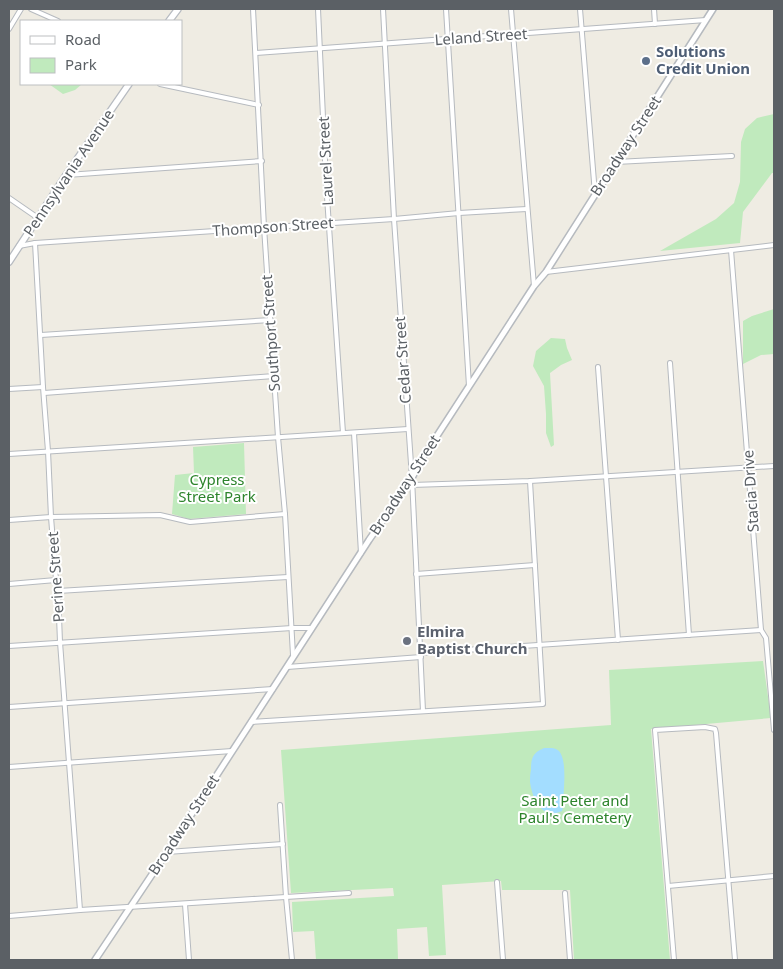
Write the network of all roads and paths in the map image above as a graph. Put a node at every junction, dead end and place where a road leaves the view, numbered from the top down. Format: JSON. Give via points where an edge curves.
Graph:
{"nodes":[{"id":1,"x":21,"y":9,"type":"edge"},
{"id":2,"x":31,"y":9,"type":"edge"},
{"id":3,"x":178,"y":9,"type":"edge"},
{"id":4,"x":253,"y":9,"type":"edge"},
{"id":5,"x":318,"y":9,"type":"edge"},
{"id":6,"x":383,"y":9,"type":"edge"},
{"id":7,"x":446,"y":9,"type":"edge"},
{"id":8,"x":511,"y":9,"type":"edge"},
{"id":9,"x":580,"y":9,"type":"edge"},
{"id":10,"x":654,"y":9,"type":"edge"},
{"id":11,"x":713,"y":9,"type":"edge"},
{"id":12,"x":56,"y":20,"type":"edge"},
{"id":13,"x":170,"y":20,"type":"edge"},
{"id":14,"x":706,"y":20,"type":"junction"},
{"id":15,"x":655,"y":24,"type":"junction"},
{"id":16,"x":9,"y":29,"type":"edge"},
{"id":17,"x":582,"y":29,"type":"junction"},
{"id":18,"x":513,"y":35,"type":"junction"},
{"id":19,"x":448,"y":39,"type":"junction"},
{"id":20,"x":385,"y":44,"type":"junction"},
{"id":21,"x":320,"y":49,"type":"junction"},
{"id":22,"x":256,"y":53,"type":"junction"},
{"id":23,"x":128,"y":85,"type":"edge"},
{"id":24,"x":165,"y":85,"type":"edge"},
{"id":25,"x":259,"y":105,"type":"junction"},
{"id":26,"x":732,"y":156,"type":"dead end"},
{"id":27,"x":262,"y":161,"type":"junction"},
{"id":28,"x":616,"y":162,"type":"junction"},
{"id":29,"x":66,"y":175,"type":"junction"},
{"id":30,"x":595,"y":194,"type":"junction"},
{"id":31,"x":9,"y":198,"type":"edge"},
{"id":32,"x":527,"y":209,"type":"junction"},
{"id":33,"x":459,"y":213,"type":"junction"},
{"id":34,"x":38,"y":218,"type":"junction"},
{"id":35,"x":394,"y":219,"type":"junction"},
{"id":36,"x":329,"y":223,"type":"junction"},
{"id":37,"x":264,"y":227,"type":"junction"},
{"id":38,"x":35,"y":243,"type":"junction"},
{"id":39,"x":774,"y":245,"type":"edge"},
{"id":40,"x":19,"y":246,"type":"junction"},
{"id":41,"x":732,"y":250,"type":"junction"},
{"id":42,"x":9,"y":262,"type":"edge"},
{"id":43,"x":546,"y":272,"type":"junction"},
{"id":44,"x":534,"y":286,"type":"junction"},
{"id":45,"x":271,"y":320,"type":"junction"},
{"id":46,"x":41,"y":335,"type":"junction"},
{"id":47,"x":670,"y":363,"type":"dead end"},
{"id":48,"x":598,"y":367,"type":"dead end"},
{"id":49,"x":274,"y":376,"type":"junction"},
{"id":50,"x":469,"y":386,"type":"junction"},
{"id":51,"x":43,"y":387,"type":"junction"},
{"id":52,"x":9,"y":389,"type":"edge"},
{"id":53,"x":44,"y":392,"type":"junction"},
{"id":54,"x":408,"y":429,"type":"junction"},
{"id":55,"x":342,"y":433,"type":"junction"},
{"id":56,"x":354,"y":433,"type":"junction"},
{"id":57,"x":278,"y":437,"type":"junction"},
{"id":58,"x":48,"y":451,"type":"junction"},
{"id":59,"x":9,"y":454,"type":"edge"},
{"id":60,"x":774,"y":466,"type":"edge"},
{"id":61,"x":749,"y":467,"type":"junction"},
{"id":62,"x":678,"y":472,"type":"junction"},
{"id":63,"x":606,"y":477,"type":"junction"},
{"id":64,"x":412,"y":478,"type":"junction"},
{"id":65,"x":530,"y":481,"type":"junction"},
{"id":66,"x":412,"y":485,"type":"junction"},
{"id":67,"x":285,"y":514,"type":"junction"},
{"id":68,"x":51,"y":517,"type":"junction"},
{"id":69,"x":9,"y":520,"type":"edge"},
{"id":70,"x":361,"y":553,"type":"junction"},
{"id":71,"x":535,"y":565,"type":"junction"},
{"id":72,"x":416,"y":574,"type":"junction"},
{"id":73,"x":288,"y":577,"type":"junction"},
{"id":74,"x":56,"y":580,"type":"junction"},
{"id":75,"x":9,"y":584,"type":"edge"},
{"id":76,"x":58,"y":591,"type":"junction"},
{"id":77,"x":292,"y":628,"type":"junction"},
{"id":78,"x":312,"y":628,"type":"junction"},
{"id":79,"x":761,"y":630,"type":"junction"},
{"id":80,"x":689,"y":635,"type":"junction"},
{"id":81,"x":618,"y":640,"type":"junction"},
{"id":82,"x":60,"y":642,"type":"junction"},
{"id":83,"x":539,"y":645,"type":"junction"},
{"id":84,"x":9,"y":646,"type":"edge"},
{"id":85,"x":420,"y":655,"type":"junction"},
{"id":86,"x":294,"y":658,"type":"junction"},
{"id":87,"x":287,"y":667,"type":"junction"},
{"id":88,"x":273,"y":689,"type":"junction"},
{"id":89,"x":65,"y":703,"type":"junction"},
{"id":90,"x":9,"y":707,"type":"edge"},
{"id":91,"x":423,"y":711,"type":"junction"},
{"id":92,"x":251,"y":722,"type":"junction"},
{"id":93,"x":774,"y":730,"type":"edge"},
{"id":94,"x":232,"y":751,"type":"junction"},
{"id":95,"x":69,"y":762,"type":"junction"},
{"id":96,"x":9,"y":767,"type":"edge"},
{"id":97,"x":280,"y":805,"type":"dead end"},
{"id":98,"x":283,"y":844,"type":"junction"},
{"id":99,"x":167,"y":852,"type":"junction"},
{"id":100,"x":774,"y":876,"type":"edge"},
{"id":101,"x":728,"y":880,"type":"junction"},
{"id":102,"x":497,"y":882,"type":"dead end"},
{"id":103,"x":668,"y":886,"type":"junction"},
{"id":104,"x":349,"y":893,"type":"dead end"},
{"id":105,"x":565,"y":894,"type":"dead end"},
{"id":106,"x":286,"y":897,"type":"junction"},
{"id":107,"x":185,"y":904,"type":"junction"},
{"id":108,"x":130,"y":907,"type":"junction"},
{"id":109,"x":80,"y":910,"type":"junction"},
{"id":110,"x":9,"y":916,"type":"edge"},
{"id":111,"x":94,"y":960,"type":"edge"},
{"id":112,"x":189,"y":960,"type":"edge"},
{"id":113,"x":292,"y":960,"type":"edge"},
{"id":114,"x":503,"y":960,"type":"edge"},
{"id":115,"x":570,"y":960,"type":"edge"},
{"id":116,"x":674,"y":960,"type":"edge"},
{"id":117,"x":735,"y":960,"type":"edge"}],
"edges":[{"from":1,"to":16,"type":"street"},
{"from":2,"to":12,"type":"street"},
{"from":3,"to":13,"type":"main road"},
{"from":4,"to":22,"type":"street","name":"Southport Street"},
{"from":5,"to":21,"type":"street","name":"Laurel Street"},
{"from":6,"to":20,"type":"street","name":"Cedar Street"},
{"from":7,"to":19,"type":"street"},
{"from":8,"to":18,"type":"street"},
{"from":9,"to":17,"type":"street"},
{"from":10,"to":15,"type":"street"},
{"from":11,"to":14,"type":"street","name":"Broadway Street"},
{"from":14,"to":15,"type":"street","name":"Leland Street"},
{"from":14,"to":28,"type":"street","name":"Broadway Street"},
{"from":15,"to":17,"type":"street","name":"Leland Street"},
{"from":17,"to":18,"type":"street","name":"Leland Street"},
{"from":17,"to":30,"type":"street"},
{"from":18,"to":19,"type":"street","name":"Leland Street"},
{"from":18,"to":32,"type":"street"},
{"from":19,"to":20,"type":"street","name":"Leland Street"},
{"from":19,"to":33,"type":"street"},
{"from":20,"to":21,"type":"street","name":"Leland Street"},
{"from":20,"to":35,"type":"street","name":"Cedar Street"},
{"from":21,"to":22,"type":"street","name":"Leland Street"},
{"from":21,"to":36,"type":"street","name":"Laurel Street"},
{"from":22,"to":25,"type":"street","name":"Southport Street"},
{"from":23,"to":29,"type":"main road","name":"Pennsylvania Avenue"},
{"from":24,"to":25,"type":"street"},
{"from":25,"to":27,"type":"street","name":"Southport Street"},
{"from":26,"to":28,"type":"street"},
{"from":27,"to":29,"type":"street"},
{"from":27,"to":37,"type":"street","name":"Southport Street"},
{"from":28,"to":30,"type":"street","name":"Broadway Street"},
{"from":29,"to":34,"type":"main road","name":"Pennsylvania Avenue"},
{"from":30,"to":43,"type":"street","name":"Broadway Street"},
{"from":31,"to":34,"type":"street"},
{"from":32,"to":33,"type":"street","name":"Thompson Street"},
{"from":32,"to":44,"type":"street"},
{"from":33,"to":35,"type":"street","name":"Thompson Street"},
{"from":33,"to":50,"type":"street"},
{"from":34,"to":40,"type":"main road","name":"Pennsylvania Avenue"},
{"from":35,"to":36,"type":"street","name":"Thompson Street"},
{"from":35,"to":54,"type":"street","name":"Cedar Street"},
{"from":36,"to":37,"type":"street","name":"Thompson Street"},
{"from":36,"to":55,"type":"street","name":"Laurel Street"},
{"from":37,"to":38,"type":"street","name":"Thompson Street"},
{"from":37,"to":45,"type":"street","name":"Southport Street"},
{"from":38,"to":40,"type":"street","name":"Thompson Street"},
{"from":38,"to":46,"type":"street","name":"Perine Street"},
{"from":39,"to":41,"type":"street"},
{"from":40,"to":42,"type":"main road","name":"Pennsylvania Avenue"},
{"from":41,"to":43,"type":"street"},
{"from":41,"to":61,"type":"street","name":"Stacia Drive"},
{"from":43,"to":44,"type":"street","name":"Broadway Street"},
{"from":44,"to":50,"type":"street","name":"Broadway Street"},
{"from":45,"to":46,"type":"street"},
{"from":45,"to":49,"type":"street","name":"Southport Street"},
{"from":46,"to":51,"type":"street","name":"Perine Street"},
{"from":47,"to":62,"type":"street"},
{"from":48,"to":63,"type":"street"},
{"from":49,"to":53,"type":"street"},
{"from":49,"to":57,"type":"street","name":"Southport Street"},
{"from":50,"to":64,"type":"street","name":"Broadway Street"},
{"from":51,"to":52,"type":"street"},
{"from":51,"to":53,"type":"street","name":"Perine Street"},
{"from":53,"to":58,"type":"street","name":"Perine Street"},
{"from":54,"to":56,"type":"street"},
{"from":54,"to":64,"type":"street","name":"Cedar Street"},
{"from":55,"to":56,"type":"street"},
{"from":55,"to":57,"type":"street"},
{"from":56,"to":70,"type":"street"},
{"from":57,"to":58,"type":"street"},
{"from":57,"to":67,"type":"street","name":"Southport Street"},
{"from":58,"to":59,"type":"street"},
{"from":58,"to":68,"type":"street","name":"Perine Street"},
{"from":60,"to":61,"type":"street"},
{"from":61,"to":62,"type":"street"},
{"from":61,"to":79,"type":"street","name":"Stacia Drive"},
{"from":62,"to":63,"type":"street"},
{"from":62,"to":80,"type":"street"},
{"from":63,"to":65,"type":"street"},
{"from":63,"to":81,"type":"street"},
{"from":64,"to":66,"type":"street","name":"Cedar Street"},
{"from":64,"to":70,"type":"street","name":"Broadway Street"},
{"from":65,"to":66,"type":"street"},
{"from":65,"to":71,"type":"street"},
{"from":66,"to":72,"type":"street","name":"Cedar Street"},
{"from":67,"to":68,"type":"street","via":[[190,522],[160,515]]},
{"from":67,"to":73,"type":"street","name":"Southport Street"},
{"from":68,"to":69,"type":"street"},
{"from":68,"to":74,"type":"street","name":"Perine Street"},
{"from":70,"to":78,"type":"street","name":"Broadway Street"},
{"from":71,"to":72,"type":"street"},
{"from":71,"to":83,"type":"street"},
{"from":72,"to":85,"type":"street","name":"Cedar Street"},
{"from":73,"to":76,"type":"street"},
{"from":73,"to":77,"type":"street","name":"Southport Street"},
{"from":74,"to":75,"type":"street"},
{"from":74,"to":76,"type":"street","name":"Perine Street"},
{"from":76,"to":82,"type":"street","name":"Perine Street"},
{"from":77,"to":78,"type":"street"},
{"from":77,"to":82,"type":"street"},
{"from":77,"to":86,"type":"street","name":"Southport Street"},
{"from":78,"to":86,"type":"street","name":"Broadway Street"},
{"from":79,"to":80,"type":"street"},
{"from":79,"to":93,"type":"street","name":"Stacia Drive","via":[[766,638]]},
{"from":80,"to":81,"type":"street"},
{"from":81,"to":83,"type":"street"},
{"from":82,"to":84,"type":"street"},
{"from":82,"to":89,"type":"street","name":"Perine Street"},
{"from":83,"to":85,"type":"street"},
{"from":83,"to":91,"type":"street","via":[[543,704]]},
{"from":85,"to":87,"type":"street"},
{"from":85,"to":91,"type":"street","name":"Cedar Street"},
{"from":86,"to":87,"type":"street","name":"Broadway Street"},
{"from":87,"to":88,"type":"street","name":"Broadway Street"},
{"from":88,"to":89,"type":"street"},
{"from":88,"to":92,"type":"street","name":"Broadway Street"},
{"from":89,"to":90,"type":"street"},
{"from":89,"to":95,"type":"street","name":"Perine Street"},
{"from":91,"to":92,"type":"street"},
{"from":92,"to":94,"type":"street","name":"Broadway Street"},
{"from":94,"to":95,"type":"street"},
{"from":94,"to":99,"type":"street","name":"Broadway Street"},
{"from":95,"to":96,"type":"street"},
{"from":95,"to":109,"type":"street","name":"Perine Street"},
{"from":97,"to":98,"type":"street"},
{"from":98,"to":99,"type":"street"},
{"from":98,"to":106,"type":"street"},
{"from":99,"to":108,"type":"street","name":"Broadway Street"},
{"from":100,"to":101,"type":"street"},
{"from":101,"to":103,"type":"street"},
{"from":101,"to":103,"type":"street","via":[[715,729],[655,730]]},
{"from":101,"to":117,"type":"street"},
{"from":102,"to":114,"type":"street"},
{"from":103,"to":116,"type":"street"},
{"from":104,"to":106,"type":"street"},
{"from":105,"to":115,"type":"street"},
{"from":106,"to":107,"type":"street"},
{"from":106,"to":113,"type":"street"},
{"from":107,"to":108,"type":"street"},
{"from":107,"to":112,"type":"street"},
{"from":108,"to":109,"type":"street"},
{"from":108,"to":111,"type":"street","name":"Broadway Street"},
{"from":109,"to":110,"type":"street"}]}
